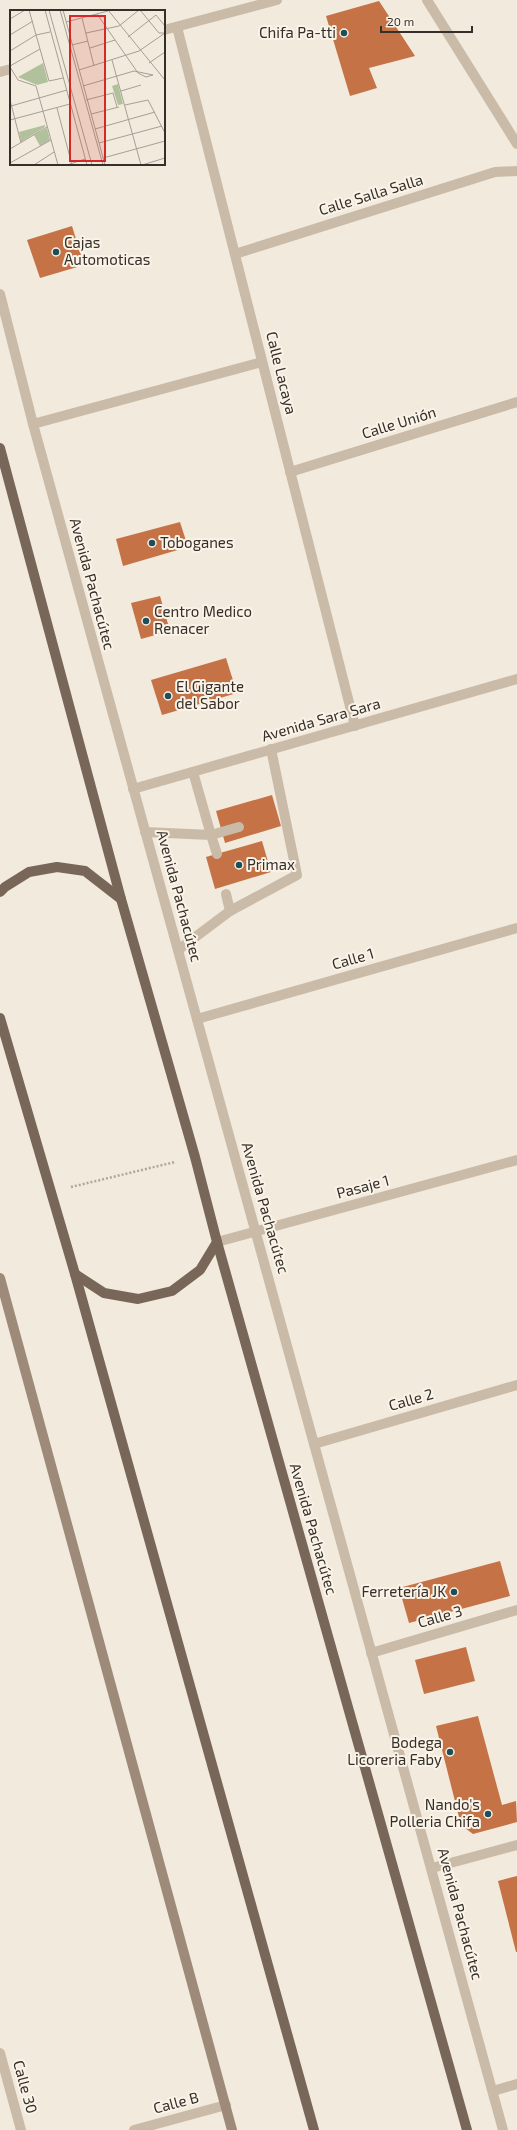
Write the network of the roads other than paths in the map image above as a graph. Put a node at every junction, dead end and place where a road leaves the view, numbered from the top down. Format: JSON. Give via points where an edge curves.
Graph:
{"nodes":[{"id":1,"x":277,"y":0,"type":"edge"},
{"id":2,"x":427,"y":0,"type":"edge"},
{"id":3,"x":177,"y":27,"type":"junction"},
{"id":4,"x":165,"y":30,"type":"edge"},
{"id":5,"x":10,"y":69,"type":"edge"},
{"id":6,"x":0,"y":72,"type":"edge"},
{"id":7,"x":517,"y":144,"type":"edge"},
{"id":8,"x":517,"y":172,"type":"edge"},
{"id":9,"x":235,"y":254,"type":"junction"},
{"id":10,"x":0,"y":294,"type":"edge"},
{"id":11,"x":262,"y":362,"type":"junction"},
{"id":12,"x":517,"y":402,"type":"edge"},
{"id":13,"x":33,"y":424,"type":"junction"},
{"id":14,"x":0,"y":448,"type":"edge"},
{"id":15,"x":290,"y":472,"type":"junction"},
{"id":16,"x":517,"y":679,"type":"edge"},
{"id":17,"x":354,"y":726,"type":"junction"},
{"id":18,"x":271,"y":750,"type":"junction"},
{"id":19,"x":193,"y":772,"type":"junction"},
{"id":20,"x":134,"y":789,"type":"junction"},
{"id":21,"x":238,"y":827,"type":"dead end"},
{"id":22,"x":145,"y":832,"type":"junction"},
{"id":23,"x":211,"y":835,"type":"junction"},
{"id":24,"x":217,"y":854,"type":"dead end"},
{"id":25,"x":0,"y":892,"type":"edge"},
{"id":26,"x":226,"y":894,"type":"dead end"},
{"id":27,"x":121,"y":899,"type":"junction"},
{"id":28,"x":230,"y":911,"type":"junction"},
{"id":29,"x":517,"y":928,"type":"edge"},
{"id":30,"x":178,"y":950,"type":"junction"},
{"id":31,"x":0,"y":1018,"type":"edge"},
{"id":32,"x":197,"y":1018,"type":"junction"},
{"id":33,"x":517,"y":1160,"type":"edge"},
{"id":34,"x":256,"y":1232,"type":"junction"},
{"id":35,"x":217,"y":1242,"type":"junction"},
{"id":36,"x":75,"y":1274,"type":"junction"},
{"id":37,"x":0,"y":1278,"type":"edge"},
{"id":38,"x":2,"y":1294,"type":"edge"},
{"id":39,"x":517,"y":1385,"type":"edge"},
{"id":40,"x":314,"y":1444,"type":"junction"},
{"id":41,"x":517,"y":1610,"type":"edge"},
{"id":42,"x":371,"y":1653,"type":"junction"},
{"id":43,"x":517,"y":1845,"type":"edge"},
{"id":44,"x":432,"y":1868,"type":"junction"},
{"id":45,"x":0,"y":2053,"type":"edge"},
{"id":46,"x":517,"y":2084,"type":"edge"},
{"id":47,"x":493,"y":2091,"type":"junction"},
{"id":48,"x":226,"y":2105,"type":"junction"},
{"id":49,"x":21,"y":2130,"type":"edge"},
{"id":50,"x":134,"y":2130,"type":"edge"},
{"id":51,"x":232,"y":2130,"type":"edge"},
{"id":52,"x":314,"y":2130,"type":"edge"},
{"id":53,"x":467,"y":2130,"type":"edge"},
{"id":54,"x":503,"y":2130,"type":"edge"}],
"edges":[{"from":1,"to":3,"type":"street"},
{"from":2,"to":7,"type":"street"},
{"from":3,"to":4,"type":"street"},
{"from":3,"to":9,"type":"street","name":"Calle Lacaya"},
{"from":5,"to":6,"type":"street"},
{"from":8,"to":9,"type":"street","name":"Calle Salla Salla","via":[[495,172]]},
{"from":9,"to":11,"type":"street","name":"Calle Lacaya"},
{"from":10,"to":13,"type":"street","name":"Avenida Pachacútec"},
{"from":11,"to":13,"type":"street"},
{"from":11,"to":15,"type":"street","name":"Calle Lacaya"},
{"from":12,"to":15,"type":"street","name":"Calle Unión"},
{"from":13,"to":20,"type":"street","name":"Avenida Pachacútec"},
{"from":14,"to":27,"type":"main road","name":"Avenida Pachacútec"},
{"from":15,"to":17,"type":"street","name":"Calle Lacaya"},
{"from":16,"to":17,"type":"street","name":"Avenida Sara Sara"},
{"from":17,"to":18,"type":"street","name":"Avenida Sara Sara"},
{"from":18,"to":19,"type":"street","name":"Avenida Sara Sara"},
{"from":18,"to":28,"type":"street","via":[[280,814],[296,875]]},
{"from":19,"to":20,"type":"street","name":"Avenida Sara Sara"},
{"from":19,"to":23,"type":"street"},
{"from":20,"to":22,"type":"street","name":"Avenida Pachacútec"},
{"from":21,"to":23,"type":"street"},
{"from":22,"to":23,"type":"street"},
{"from":22,"to":30,"type":"street","name":"Avenida Pachacútec"},
{"from":23,"to":24,"type":"street"},
{"from":25,"to":27,"type":"main road","via":[[5,886],[29,872],[57,867],[85,871]]},
{"from":26,"to":28,"type":"street"},
{"from":27,"to":35,"type":"main road","name":"Avenida Pachacútec"},
{"from":28,"to":30,"type":"street"},
{"from":29,"to":32,"type":"street","name":"Calle 1"},
{"from":30,"to":32,"type":"street","name":"Avenida Pachacútec"},
{"from":31,"to":36,"type":"main road"},
{"from":32,"to":34,"type":"street","name":"Avenida Pachacútec"},
{"from":33,"to":34,"type":"street","name":"Pasaje 1"},
{"from":34,"to":35,"type":"street","name":"Pasaje 1"},
{"from":34,"to":40,"type":"street","name":"Avenida Pachacútec"},
{"from":35,"to":36,"type":"main road","via":[[200,1270],[172,1291],[138,1299],[104,1293]]},
{"from":35,"to":53,"type":"main road","name":"Avenida Pachacútec"},
{"from":36,"to":52,"type":"main road"},
{"from":37,"to":38,"type":"street"},
{"from":38,"to":48,"type":"street"},
{"from":39,"to":40,"type":"street","name":"Calle 2"},
{"from":40,"to":42,"type":"street","name":"Avenida Pachacútec"},
{"from":41,"to":42,"type":"street","name":"Calle 3"},
{"from":42,"to":44,"type":"street","name":"Avenida Pachacútec"},
{"from":43,"to":44,"type":"street"},
{"from":44,"to":47,"type":"street","name":"Avenida Pachacútec"},
{"from":45,"to":49,"type":"street","name":"Calle 30"},
{"from":46,"to":47,"type":"street"},
{"from":47,"to":54,"type":"street","name":"Avenida Pachacútec"},
{"from":48,"to":50,"type":"street","name":"Calle B"},
{"from":48,"to":51,"type":"street"}]}
